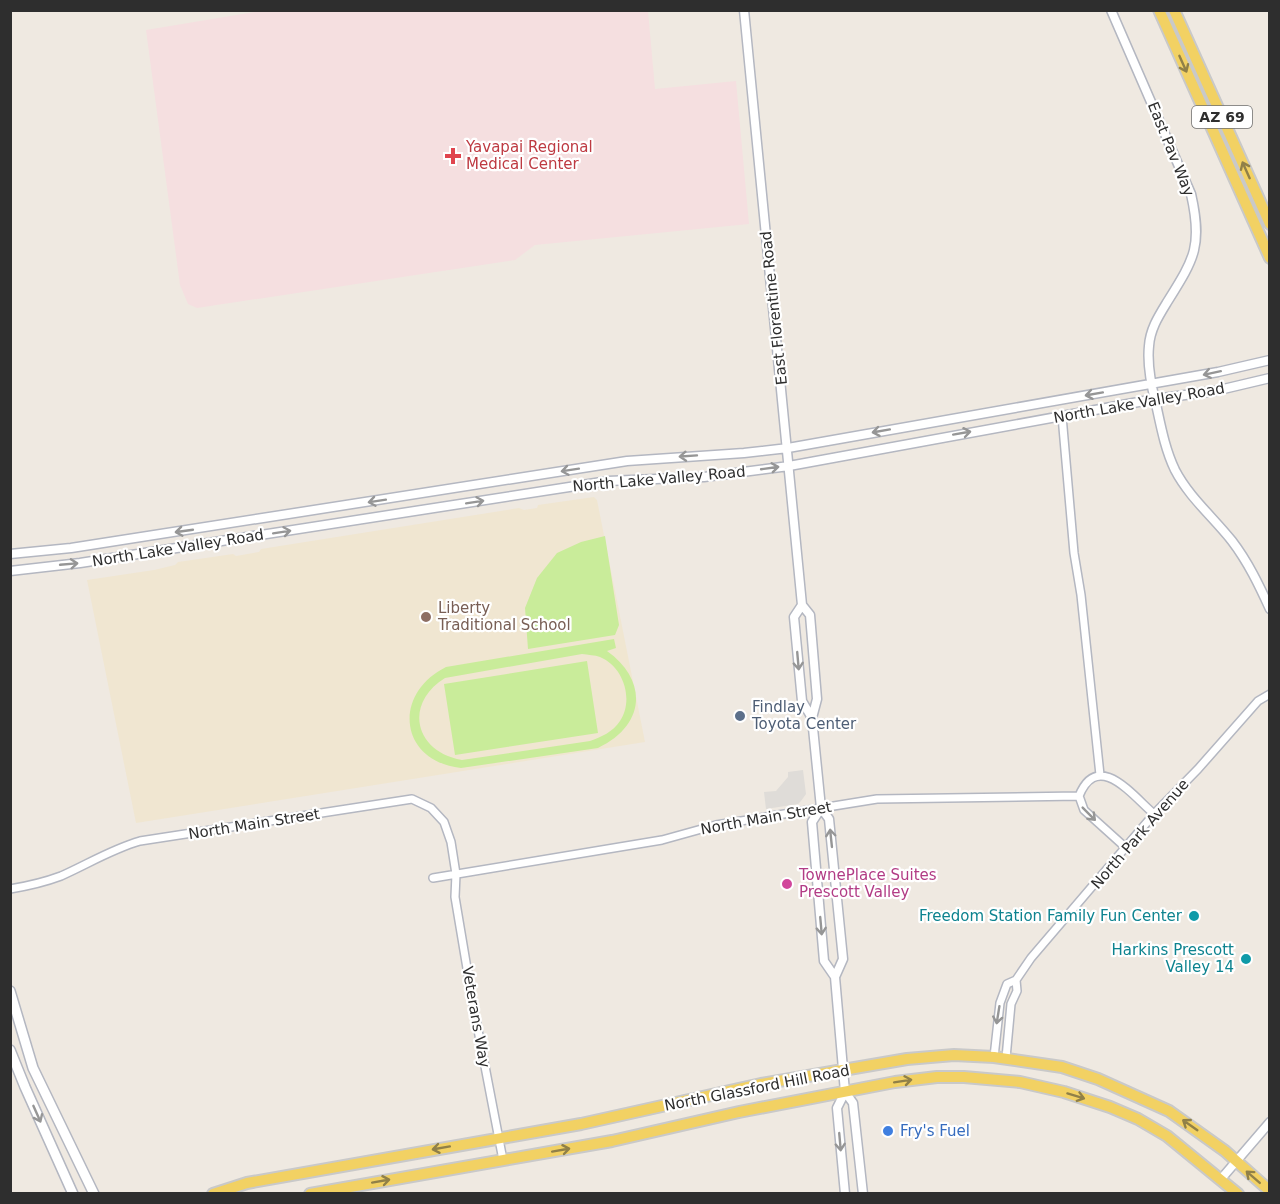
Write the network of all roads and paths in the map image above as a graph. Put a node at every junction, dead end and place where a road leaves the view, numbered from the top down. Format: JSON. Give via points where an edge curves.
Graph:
{"nodes":[{"id":1,"x":744,"y":10,"type":"edge"},
{"id":2,"x":1111,"y":10,"type":"edge"},
{"id":3,"x":1159,"y":10,"type":"edge"},
{"id":4,"x":1174,"y":10,"type":"edge"},
{"id":5,"x":1269,"y":224,"type":"edge"},
{"id":6,"x":1269,"y":258,"type":"edge"},
{"id":7,"x":1269,"y":360,"type":"edge"},
{"id":8,"x":1269,"y":378,"type":"edge"},
{"id":9,"x":1152,"y":384,"type":"junction"},
{"id":10,"x":1155,"y":399,"type":"junction"},
{"id":11,"x":1062,"y":416,"type":"junction"},
{"id":12,"x":788,"y":448,"type":"junction"},
{"id":13,"x":789,"y":465,"type":"junction"},
{"id":14,"x":10,"y":554,"type":"edge"},
{"id":15,"x":10,"y":571,"type":"edge"},
{"id":16,"x":802,"y":605,"type":"junction"},
{"id":17,"x":1269,"y":609,"type":"edge"},
{"id":18,"x":1269,"y":694,"type":"edge"},
{"id":19,"x":812,"y":718,"type":"junction"},
{"id":20,"x":1100,"y":775,"type":"junction"},
{"id":21,"x":1079,"y":796,"type":"junction"},
{"id":22,"x":821,"y":808,"type":"junction"},
{"id":23,"x":1154,"y":814,"type":"junction"},
{"id":24,"x":1125,"y":847,"type":"junction"},
{"id":25,"x":456,"y":874,"type":"junction"},
{"id":26,"x":433,"y":878,"type":"dead end"},
{"id":27,"x":10,"y":889,"type":"edge"},
{"id":28,"x":835,"y":977,"type":"junction"},
{"id":29,"x":1016,"y":980,"type":"junction"},
{"id":30,"x":10,"y":991,"type":"edge"},
{"id":31,"x":10,"y":1050,"type":"edge"},
{"id":32,"x":1000,"y":1058,"type":"junction"},
{"id":33,"x":33,"y":1068,"type":"junction"},
{"id":34,"x":843,"y":1070,"type":"junction"},
{"id":35,"x":19,"y":1073,"type":"junction"},
{"id":36,"x":845,"y":1092,"type":"junction"},
{"id":37,"x":1269,"y":1122,"type":"edge"},
{"id":38,"x":499,"y":1138,"type":"junction"},
{"id":39,"x":503,"y":1160,"type":"junction"},
{"id":40,"x":1236,"y":1162,"type":"junction"},
{"id":41,"x":1221,"y":1179,"type":"junction"},
{"id":42,"x":1269,"y":1191,"type":"edge"},
{"id":43,"x":74,"y":1194,"type":"edge"},
{"id":44,"x":93,"y":1194,"type":"edge"},
{"id":45,"x":213,"y":1194,"type":"edge"},
{"id":46,"x":310,"y":1194,"type":"edge"},
{"id":47,"x":845,"y":1194,"type":"edge"},
{"id":48,"x":862,"y":1194,"type":"edge"},
{"id":49,"x":1238,"y":1194,"type":"edge"}],
"edges":[{"from":1,"to":12,"type":"street","name":"East Florentine Road"},
{"from":2,"to":9,"type":"street","name":"East Pav Way","via":[[1191,194],[1196,216],[1197,241],[1188,269],[1152,328],[1148,364]]},
{"from":3,"to":6,"type":"main road","number":"AZ 69","one_way":true},
{"from":5,"to":4,"type":"main road","number":"AZ 69","one_way":true},
{"from":7,"to":9,"type":"street","name":"North Lake Valley Road","one_way":true},
{"from":8,"to":10,"type":"street","name":"North Lake Valley Road"},
{"from":9,"to":10,"type":"street","name":"East Pav Way"},
{"from":9,"to":12,"type":"street","name":"North Lake Valley Road","one_way":true},
{"from":10,"to":11,"type":"street","name":"North Lake Valley Road"},
{"from":10,"to":17,"type":"street","name":"East Pav Way","via":[[1166,447],[1176,470],[1232,541]]},
{"from":13,"to":11,"type":"street","name":"North Lake Valley Road","one_way":true},
{"from":11,"to":20,"type":"street"},
{"from":12,"to":13,"type":"street","name":"East Florentine Road"},
{"from":12,"to":14,"type":"street","name":"North Lake Valley Road","one_way":true,"via":[[627,461],[71,548]]},
{"from":15,"to":13,"type":"street","name":"North Lake Valley Road","one_way":true,"via":[[608,481],[704,477]]},
{"from":13,"to":16,"type":"street","name":"East Florentine Road"},
{"from":16,"to":19,"type":"street","name":"East Florentine Road","via":[[810,615],[817,699]]},
{"from":16,"to":19,"type":"street","name":"East Florentine Road","one_way":true,"via":[[794,617],[802,701]]},
{"from":18,"to":23,"type":"street","name":"North Park Avenue","via":[[1258,701]]},
{"from":19,"to":22,"type":"street","name":"East Florentine Road"},
{"from":20,"to":21,"type":"street","via":[[1090,779]]},
{"from":20,"to":23,"type":"street","via":[[1112,777]]},
{"from":21,"to":22,"type":"street","name":"North Main Street","via":[[877,799]]},
{"from":21,"to":24,"type":"street","one_way":true,"via":[[1084,810]]},
{"from":22,"to":25,"type":"street","name":"North Main Street","via":[[716,825],[662,840]]},
{"from":28,"to":22,"type":"street","name":"East Florentine Road","one_way":true,"via":[[843,959],[829,819]]},
{"from":22,"to":28,"type":"street","name":"East Florentine Road","one_way":true,"via":[[812,822],[824,961]]},
{"from":23,"to":24,"type":"street","name":"North Park Avenue"},
{"from":24,"to":29,"type":"street","name":"North Park Avenue"},
{"from":25,"to":26,"type":"street","name":"North Main Street"},
{"from":25,"to":27,"type":"street","name":"North Main Street","via":[[444,822],[431,808],[412,799],[140,841],[62,875]]},
{"from":25,"to":38,"type":"street","name":"Veterans Way","via":[[455,897]]},
{"from":28,"to":34,"type":"street","name":"East Florentine Road"},
{"from":29,"to":32,"type":"street","via":[[1017,991]]},
{"from":29,"to":32,"type":"street","name":"North Park Avenue","one_way":true,"via":[[1007,984],[1000,1003]]},
{"from":30,"to":33,"type":"main road"},
{"from":31,"to":35,"type":"main road"},
{"from":32,"to":34,"type":"main road","name":"North Glassford Hill Road","via":[[934,1056]]},
{"from":40,"to":32,"type":"main road","name":"North Glassford Hill Road","one_way":true,"via":[[1169,1111],[1135,1095],[1062,1067]]},
{"from":33,"to":35,"type":"main road"},
{"from":33,"to":44,"type":"main road"},
{"from":34,"to":36,"type":"street","name":"East Florentine Road"},
{"from":34,"to":38,"type":"main road","name":"North Glassford Hill Road"},
{"from":35,"to":43,"type":"main road","one_way":true},
{"from":39,"to":36,"type":"main road","name":"North Glassford Hill Road","one_way":true},
{"from":36,"to":41,"type":"main road","name":"North Glassford Hill Road","one_way":true,"via":[[915,1079],[964,1077],[1020,1082],[1064,1092],[1138,1119],[1167,1136]]},
{"from":36,"to":47,"type":"street","name":"East Florentine Road","one_way":true,"via":[[837,1108]]},
{"from":36,"to":48,"type":"street","name":"East Florentine Road","via":[[853,1103]]},
{"from":37,"to":40,"type":"street"},
{"from":38,"to":39,"type":"street","name":"Veterans Way"},
{"from":38,"to":45,"type":"main road","name":"North Glassford Hill Road","one_way":true,"via":[[258,1181]]},
{"from":46,"to":39,"type":"main road","name":"North Glassford Hill Road","one_way":true},
{"from":40,"to":41,"type":"street"},
{"from":42,"to":40,"type":"main road","name":"North Glassford Hill Road","one_way":true},
{"from":41,"to":49,"type":"main road","name":"North Glassford Hill Road"}]}
